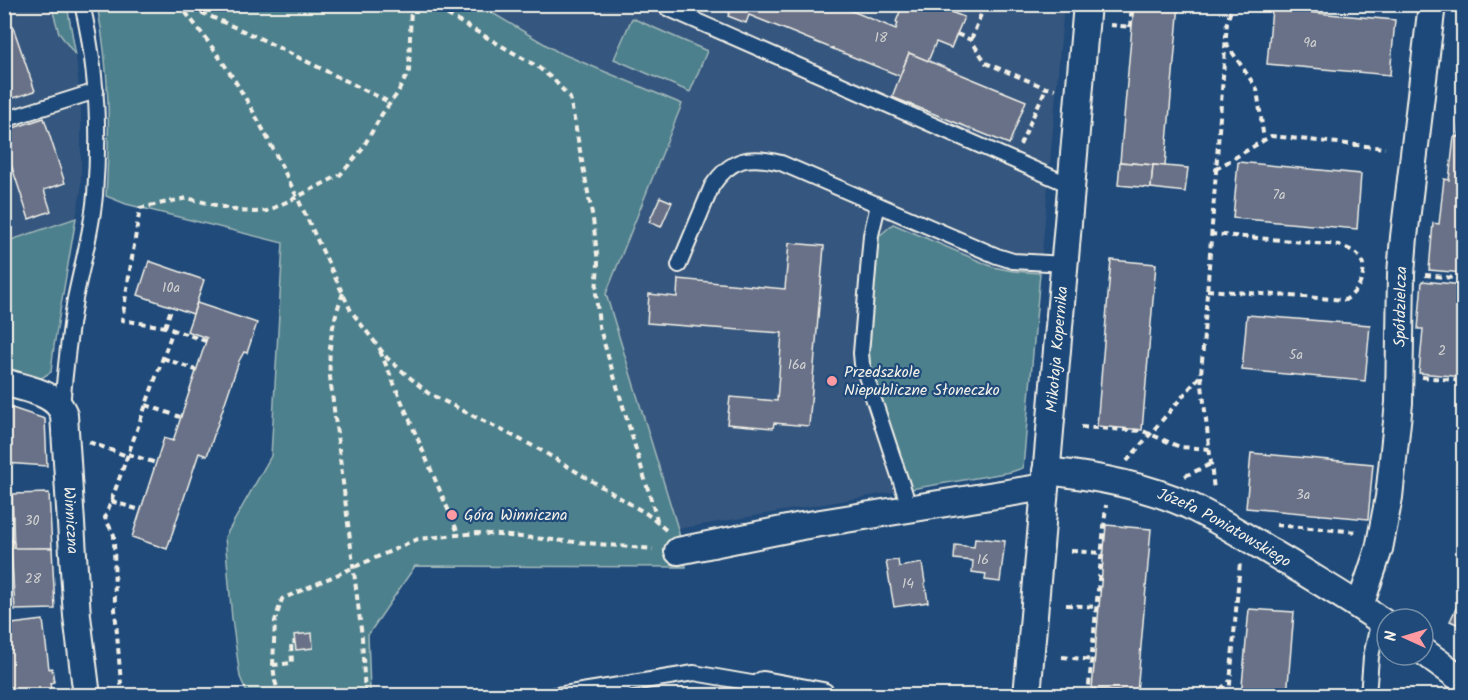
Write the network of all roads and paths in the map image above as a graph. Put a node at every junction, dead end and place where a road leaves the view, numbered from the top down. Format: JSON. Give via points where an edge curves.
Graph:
{"nodes":[{"id":1,"x":82,"y":4,"type":"edge"},
{"id":2,"x":180,"y":4,"type":"edge"},
{"id":3,"x":411,"y":4,"type":"edge"},
{"id":4,"x":429,"y":4,"type":"edge"},
{"id":5,"x":985,"y":4,"type":"edge"},
{"id":6,"x":1088,"y":4,"type":"edge"},
{"id":7,"x":1132,"y":4,"type":"edge"},
{"id":8,"x":1233,"y":4,"type":"edge"},
{"id":9,"x":1432,"y":4,"type":"edge"},
{"id":10,"x":667,"y":8,"type":"dead end"},
{"id":11,"x":1106,"y":25,"type":"dead end"},
{"id":12,"x":957,"y":34,"type":"dead end"},
{"id":13,"x":971,"y":40,"type":"junction"},
{"id":14,"x":1226,"y":43,"type":"junction"},
{"id":15,"x":1046,"y":88,"type":"junction"},
{"id":16,"x":1062,"y":90,"type":"dead end"},
{"id":17,"x":96,"y":91,"type":"junction"},
{"id":18,"x":391,"y":103,"type":"junction"},
{"id":19,"x":4,"y":120,"type":"edge"},
{"id":20,"x":1264,"y":140,"type":"junction"},
{"id":21,"x":1386,"y":148,"type":"dead end"},
{"id":22,"x":1013,"y":160,"type":"junction"},
{"id":23,"x":1215,"y":169,"type":"junction"},
{"id":24,"x":1072,"y":186,"type":"junction"},
{"id":25,"x":297,"y":197,"type":"junction"},
{"id":26,"x":878,"y":205,"type":"junction"},
{"id":27,"x":1210,"y":234,"type":"junction"},
{"id":28,"x":1065,"y":264,"type":"junction"},
{"id":29,"x":680,"y":265,"type":"dead end"},
{"id":30,"x":1423,"y":275,"type":"dead end"},
{"id":31,"x":1464,"y":279,"type":"edge"},
{"id":32,"x":1207,"y":290,"type":"junction"},
{"id":33,"x":343,"y":293,"type":"junction"},
{"id":34,"x":172,"y":306,"type":"dead end"},
{"id":35,"x":165,"y":327,"type":"junction"},
{"id":36,"x":173,"y":330,"type":"junction"},
{"id":37,"x":206,"y":341,"type":"dead end"},
{"id":38,"x":377,"y":345,"type":"junction"},
{"id":39,"x":163,"y":358,"type":"junction"},
{"id":40,"x":196,"y":370,"type":"dead end"},
{"id":41,"x":1201,"y":375,"type":"junction"},
{"id":42,"x":1413,"y":376,"type":"dead end"},
{"id":43,"x":1464,"y":381,"type":"edge"},
{"id":44,"x":4,"y":382,"type":"edge"},
{"id":45,"x":146,"y":405,"type":"junction"},
{"id":46,"x":62,"y":408,"type":"junction"},
{"id":47,"x":180,"y":417,"type":"dead end"},
{"id":48,"x":1082,"y":427,"type":"dead end"},
{"id":49,"x":65,"y":433,"type":"junction"},
{"id":50,"x":1150,"y":434,"type":"junction"},
{"id":51,"x":1210,"y":449,"type":"junction"},
{"id":52,"x":128,"y":455,"type":"junction"},
{"id":53,"x":156,"y":463,"type":"dead end"},
{"id":54,"x":1211,"y":464,"type":"junction"},
{"id":55,"x":1124,"y":465,"type":"dead end"},
{"id":56,"x":1183,"y":477,"type":"dead end"},
{"id":57,"x":1045,"y":479,"type":"junction"},
{"id":58,"x":1215,"y":493,"type":"dead end"},
{"id":59,"x":111,"y":501,"type":"junction"},
{"id":60,"x":1106,"y":501,"type":"dead end"},
{"id":61,"x":908,"y":509,"type":"junction"},
{"id":62,"x":140,"y":510,"type":"dead end"},
{"id":63,"x":658,"y":524,"type":"junction"},
{"id":64,"x":1273,"y":524,"type":"dead end"},
{"id":65,"x":1360,"y":532,"type":"dead end"},
{"id":66,"x":459,"y":536,"type":"junction"},
{"id":67,"x":673,"y":541,"type":"junction"},
{"id":68,"x":1071,"y":550,"type":"dead end"},
{"id":69,"x":1102,"y":553,"type":"junction"},
{"id":70,"x":1240,"y":553,"type":"dead end"},
{"id":71,"x":354,"y":567,"type":"junction"},
{"id":72,"x":1066,"y":605,"type":"dead end"},
{"id":73,"x":1097,"y":607,"type":"junction"},
{"id":74,"x":1376,"y":607,"type":"edge"},
{"id":75,"x":1375,"y":617,"type":"edge"},
{"id":76,"x":295,"y":642,"type":"dead end"},
{"id":77,"x":1062,"y":657,"type":"dead end"},
{"id":78,"x":1093,"y":659,"type":"junction"},
{"id":79,"x":1435,"y":660,"type":"edge"},
{"id":80,"x":273,"y":665,"type":"junction"},
{"id":81,"x":1231,"y":680,"type":"junction"},
{"id":82,"x":1464,"y":681,"type":"edge"},
{"id":83,"x":763,"y":685,"type":"joint"},
{"id":84,"x":555,"y":695,"type":"edge"},
{"id":85,"x":87,"y":696,"type":"edge"},
{"id":86,"x":122,"y":696,"type":"edge"},
{"id":87,"x":280,"y":696,"type":"edge"},
{"id":88,"x":365,"y":696,"type":"edge"},
{"id":89,"x":822,"y":696,"type":"edge"},
{"id":90,"x":1027,"y":696,"type":"edge"},
{"id":91,"x":1088,"y":696,"type":"edge"},
{"id":92,"x":1212,"y":696,"type":"edge"},
{"id":93,"x":1229,"y":696,"type":"edge"},
{"id":94,"x":1368,"y":696,"type":"edge"}],
"edges":[{"from":1,"to":17,"type":"lane"},
{"from":2,"to":18,"type":"path"},
{"from":2,"to":25,"type":"path","via":[[240,89]]},
{"from":3,"to":18,"type":"path","via":[[409,71]]},
{"from":4,"to":63,"type":"path","via":[[538,67],[570,98],[593,219],[599,326]]},
{"from":5,"to":13,"type":"path"},
{"from":6,"to":24,"type":"street","name":"Mikołaja Kopernika"},
{"from":7,"to":11,"type":"path","via":[[1131,27]]},
{"from":8,"to":14,"type":"path"},
{"from":9,"to":74,"type":"street","name":"Spółdzielcza","via":[[1404,237],[1399,393]]},
{"from":10,"to":22,"type":"lane"},
{"from":12,"to":13,"type":"path"},
{"from":13,"to":15,"type":"path","via":[[986,63]]},
{"from":14,"to":20,"type":"path","via":[[1257,89]]},
{"from":14,"to":23,"type":"path"},
{"from":15,"to":16,"type":"path"},
{"from":15,"to":22,"type":"path"},
{"from":17,"to":19,"type":"lane"},
{"from":17,"to":46,"type":"lane","via":[[95,198],[75,301]]},
{"from":18,"to":25,"type":"path","via":[[361,151],[340,175]]},
{"from":20,"to":21,"type":"path","via":[[1271,136]]},
{"from":20,"to":23,"type":"path"},
{"from":22,"to":24,"type":"lane"},
{"from":23,"to":27,"type":"path"},
{"from":24,"to":28,"type":"street","name":"Mikołaja Kopernika"},
{"from":25,"to":33,"type":"path"},
{"from":25,"to":35,"type":"path","via":[[267,211],[254,212],[187,198],[140,208],[122,320]]},
{"from":26,"to":28,"type":"lane","via":[[1005,259]]},
{"from":26,"to":29,"type":"lane","via":[[781,163],[741,160],[712,186]]},
{"from":26,"to":61,"type":"lane","via":[[871,235],[862,364]]},
{"from":27,"to":32,"type":"path"},
{"from":27,"to":32,"type":"path","via":[[1339,245],[1361,260],[1364,276],[1355,294],[1345,300]]},
{"from":28,"to":57,"type":"street","name":"Mikołaja Kopernika"},
{"from":30,"to":31,"type":"path"},
{"from":32,"to":41,"type":"path"},
{"from":33,"to":38,"type":"path","via":[[351,311]]},
{"from":33,"to":71,"type":"path","via":[[328,350]]},
{"from":34,"to":35,"type":"path"},
{"from":35,"to":36,"type":"path"},
{"from":36,"to":37,"type":"path"},
{"from":36,"to":39,"type":"path"},
{"from":38,"to":63,"type":"path","via":[[428,393],[537,448]]},
{"from":38,"to":66,"type":"path"},
{"from":39,"to":40,"type":"path"},
{"from":39,"to":45,"type":"path"},
{"from":41,"to":50,"type":"path"},
{"from":41,"to":51,"type":"path"},
{"from":42,"to":43,"type":"path"},
{"from":44,"to":46,"type":"street","via":[[48,396]]},
{"from":45,"to":47,"type":"path"},
{"from":45,"to":52,"type":"path"},
{"from":46,"to":49,"type":"street","name":"Winniczna"},
{"from":48,"to":50,"type":"path"},
{"from":49,"to":52,"type":"path"},
{"from":49,"to":85,"type":"street","name":"Winniczna","via":[[77,616]]},
{"from":50,"to":51,"type":"path","via":[[1180,447]]},
{"from":50,"to":55,"type":"path"},
{"from":51,"to":54,"type":"path"},
{"from":52,"to":53,"type":"path"},
{"from":52,"to":59,"type":"path"},
{"from":54,"to":56,"type":"path"},
{"from":54,"to":58,"type":"path"},
{"from":57,"to":61,"type":"street","name":"Józefa Poniatowskiego"},
{"from":57,"to":75,"type":"street","name":"Józefa Poniatowskiego","via":[[1077,474],[1185,504]]},
{"from":57,"to":90,"type":"street","name":"Mikołaja Kopernika"},
{"from":59,"to":62,"type":"path"},
{"from":59,"to":86,"type":"path","via":[[105,518],[114,535]]},
{"from":60,"to":69,"type":"path"},
{"from":61,"to":67,"type":"street","name":"Józefa Poniatowskiego"},
{"from":63,"to":67,"type":"path"},
{"from":64,"to":65,"type":"path"},
{"from":66,"to":67,"type":"path"},
{"from":66,"to":71,"type":"path","via":[[418,539]]},
{"from":68,"to":69,"type":"path"},
{"from":69,"to":73,"type":"path"},
{"from":70,"to":81,"type":"path"},
{"from":71,"to":80,"type":"path","via":[[282,598],[275,621]]},
{"from":71,"to":88,"type":"path"},
{"from":72,"to":73,"type":"path"},
{"from":73,"to":78,"type":"path"},
{"from":75,"to":94,"type":"lane"},
{"from":76,"to":80,"type":"path","via":[[291,642],[292,663]]},
{"from":77,"to":78,"type":"path"},
{"from":78,"to":91,"type":"path"},
{"from":79,"to":82,"type":"street"},
{"from":80,"to":87,"type":"path"},
{"from":81,"to":92,"type":"path"},
{"from":81,"to":93,"type":"path"},
{"from":83,"to":84,"type":"lane","via":[[694,673]]},
{"from":83,"to":89,"type":"street"}]}
